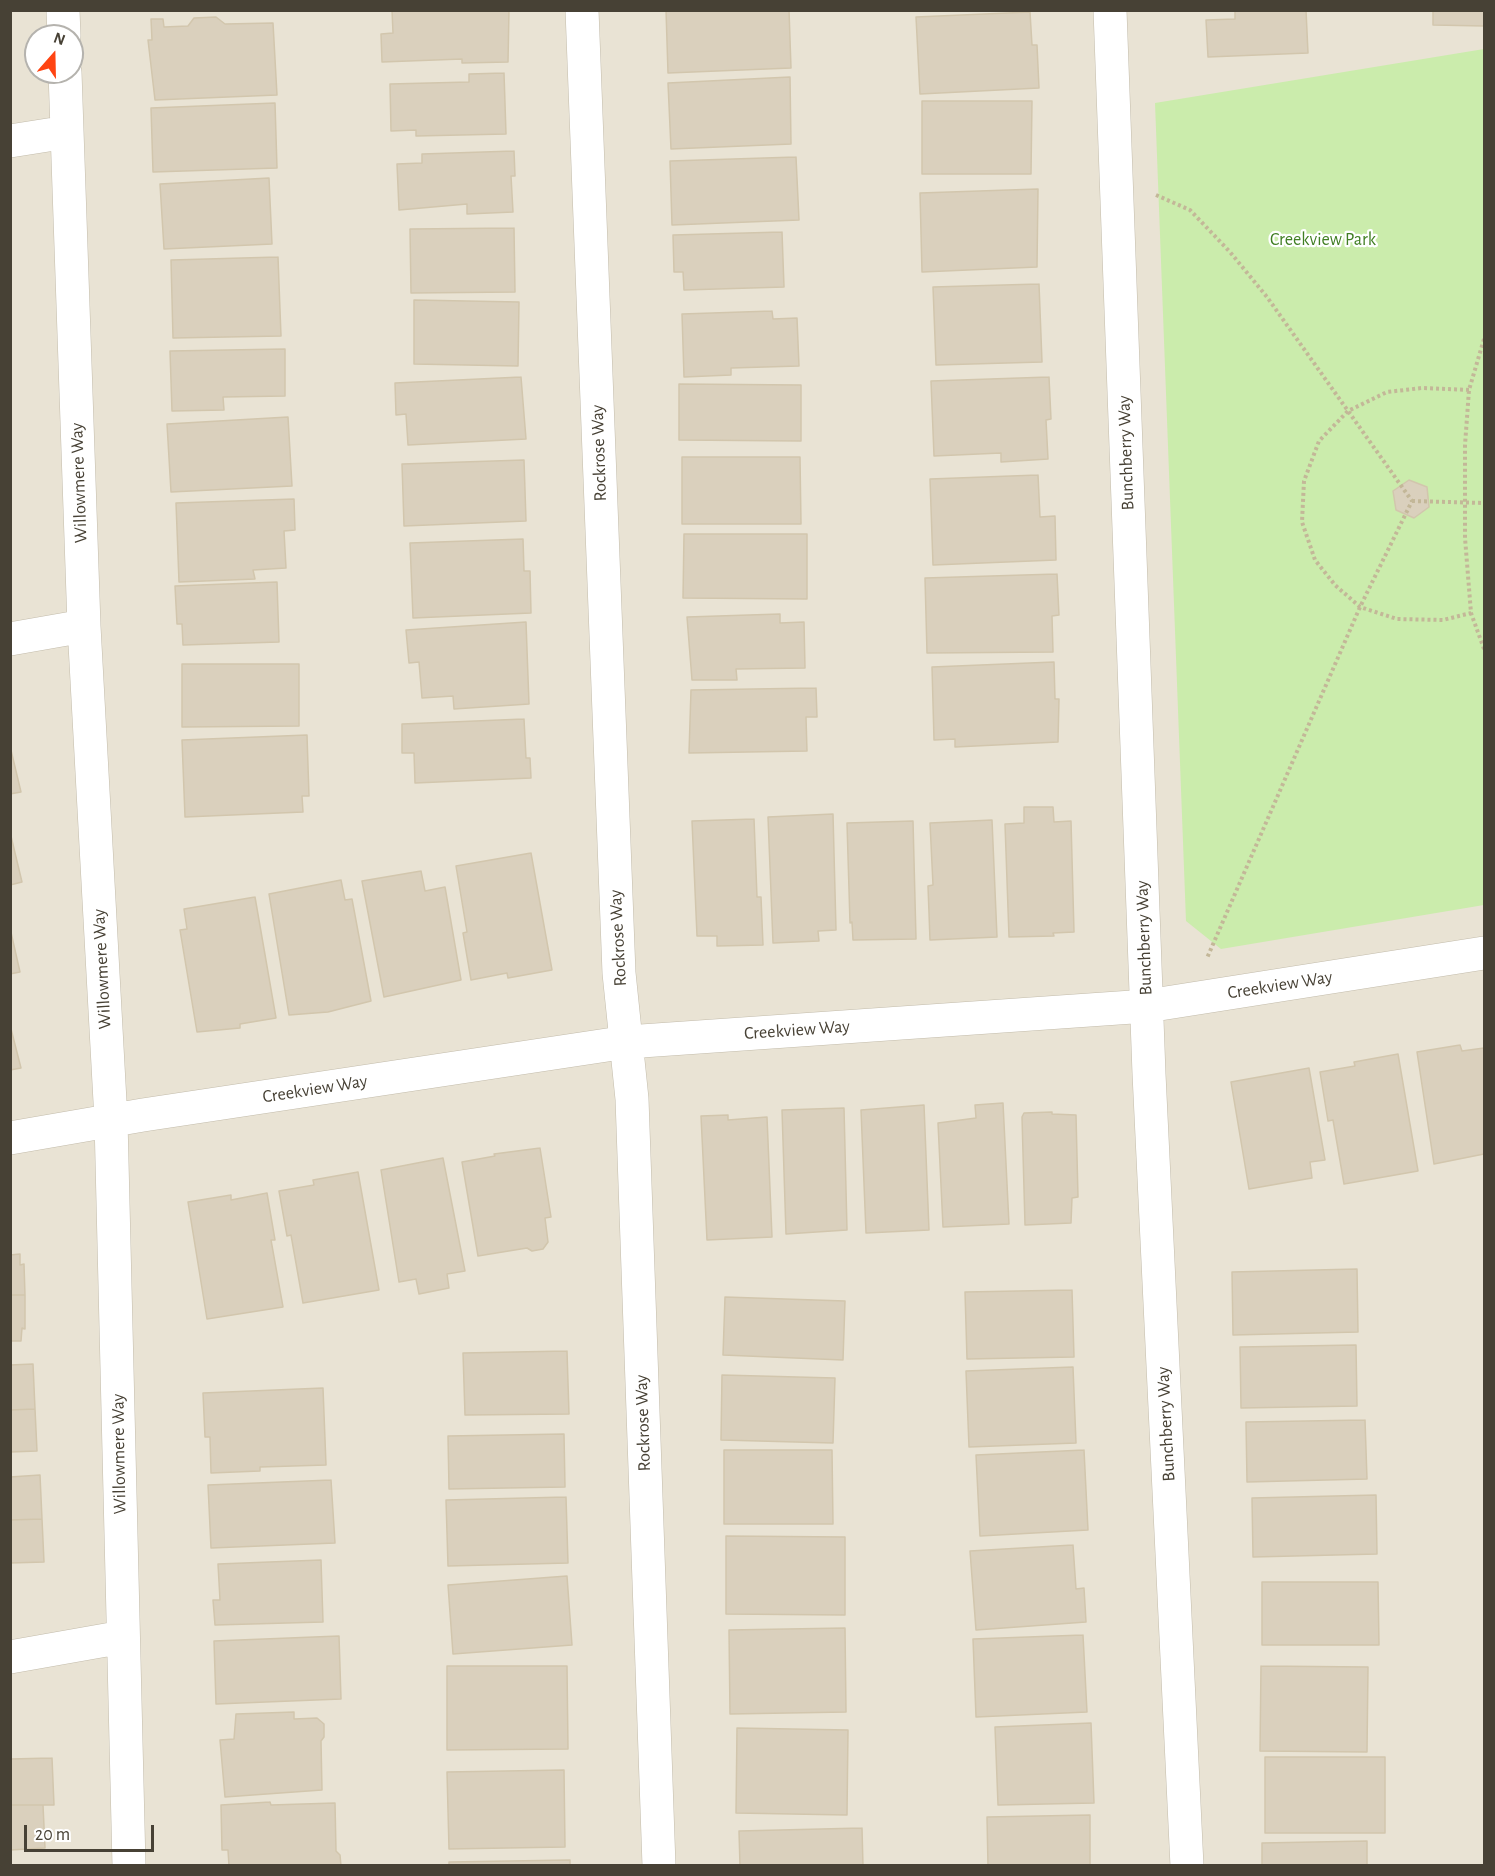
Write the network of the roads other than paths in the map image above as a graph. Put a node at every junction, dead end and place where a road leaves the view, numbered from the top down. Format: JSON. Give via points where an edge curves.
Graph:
{"nodes":[{"id":1,"x":582,"y":10,"type":"edge"},
{"id":2,"x":1110,"y":10,"type":"edge"},
{"id":3,"x":65,"y":84,"type":"edge"},
{"id":4,"x":67,"y":132,"type":"junction"},
{"id":5,"x":10,"y":141,"type":"edge"},
{"id":6,"x":84,"y":626,"type":"junction"},
{"id":7,"x":10,"y":639,"type":"edge"},
{"id":8,"x":1485,"y":953,"type":"edge"},
{"id":9,"x":1147,"y":1006,"type":"junction"},
{"id":10,"x":627,"y":1042,"type":"junction"},
{"id":11,"x":111,"y":1120,"type":"junction"},
{"id":12,"x":10,"y":1138,"type":"edge"},
{"id":13,"x":123,"y":1637,"type":"junction"},
{"id":14,"x":10,"y":1657,"type":"edge"},
{"id":15,"x":129,"y":1866,"type":"edge"},
{"id":16,"x":659,"y":1866,"type":"edge"},
{"id":17,"x":1187,"y":1866,"type":"edge"}],
"edges":[{"from":1,"to":10,"type":"street","name":"Rockrose Way","via":[[619,973]]},
{"from":2,"to":9,"type":"street","name":"Bunchberry Way"},
{"from":3,"to":4,"type":"street","name":"Willowmere Way"},
{"from":4,"to":5,"type":"street"},
{"from":4,"to":6,"type":"street","name":"Willowmere Way"},
{"from":6,"to":7,"type":"street"},
{"from":6,"to":11,"type":"street","name":"Willowmere Way"},
{"from":8,"to":9,"type":"street","name":"Creekview Way"},
{"from":9,"to":10,"type":"street","name":"Creekview Way"},
{"from":9,"to":17,"type":"street","name":"Bunchberry Way"},
{"from":10,"to":11,"type":"street","name":"Creekview Way"},
{"from":10,"to":16,"type":"street","name":"Rockrose Way"},
{"from":11,"to":12,"type":"street","name":"Creekview Way"},
{"from":11,"to":13,"type":"street","name":"Willowmere Way"},
{"from":13,"to":14,"type":"street"},
{"from":13,"to":15,"type":"street","name":"Willowmere Way"}]}
